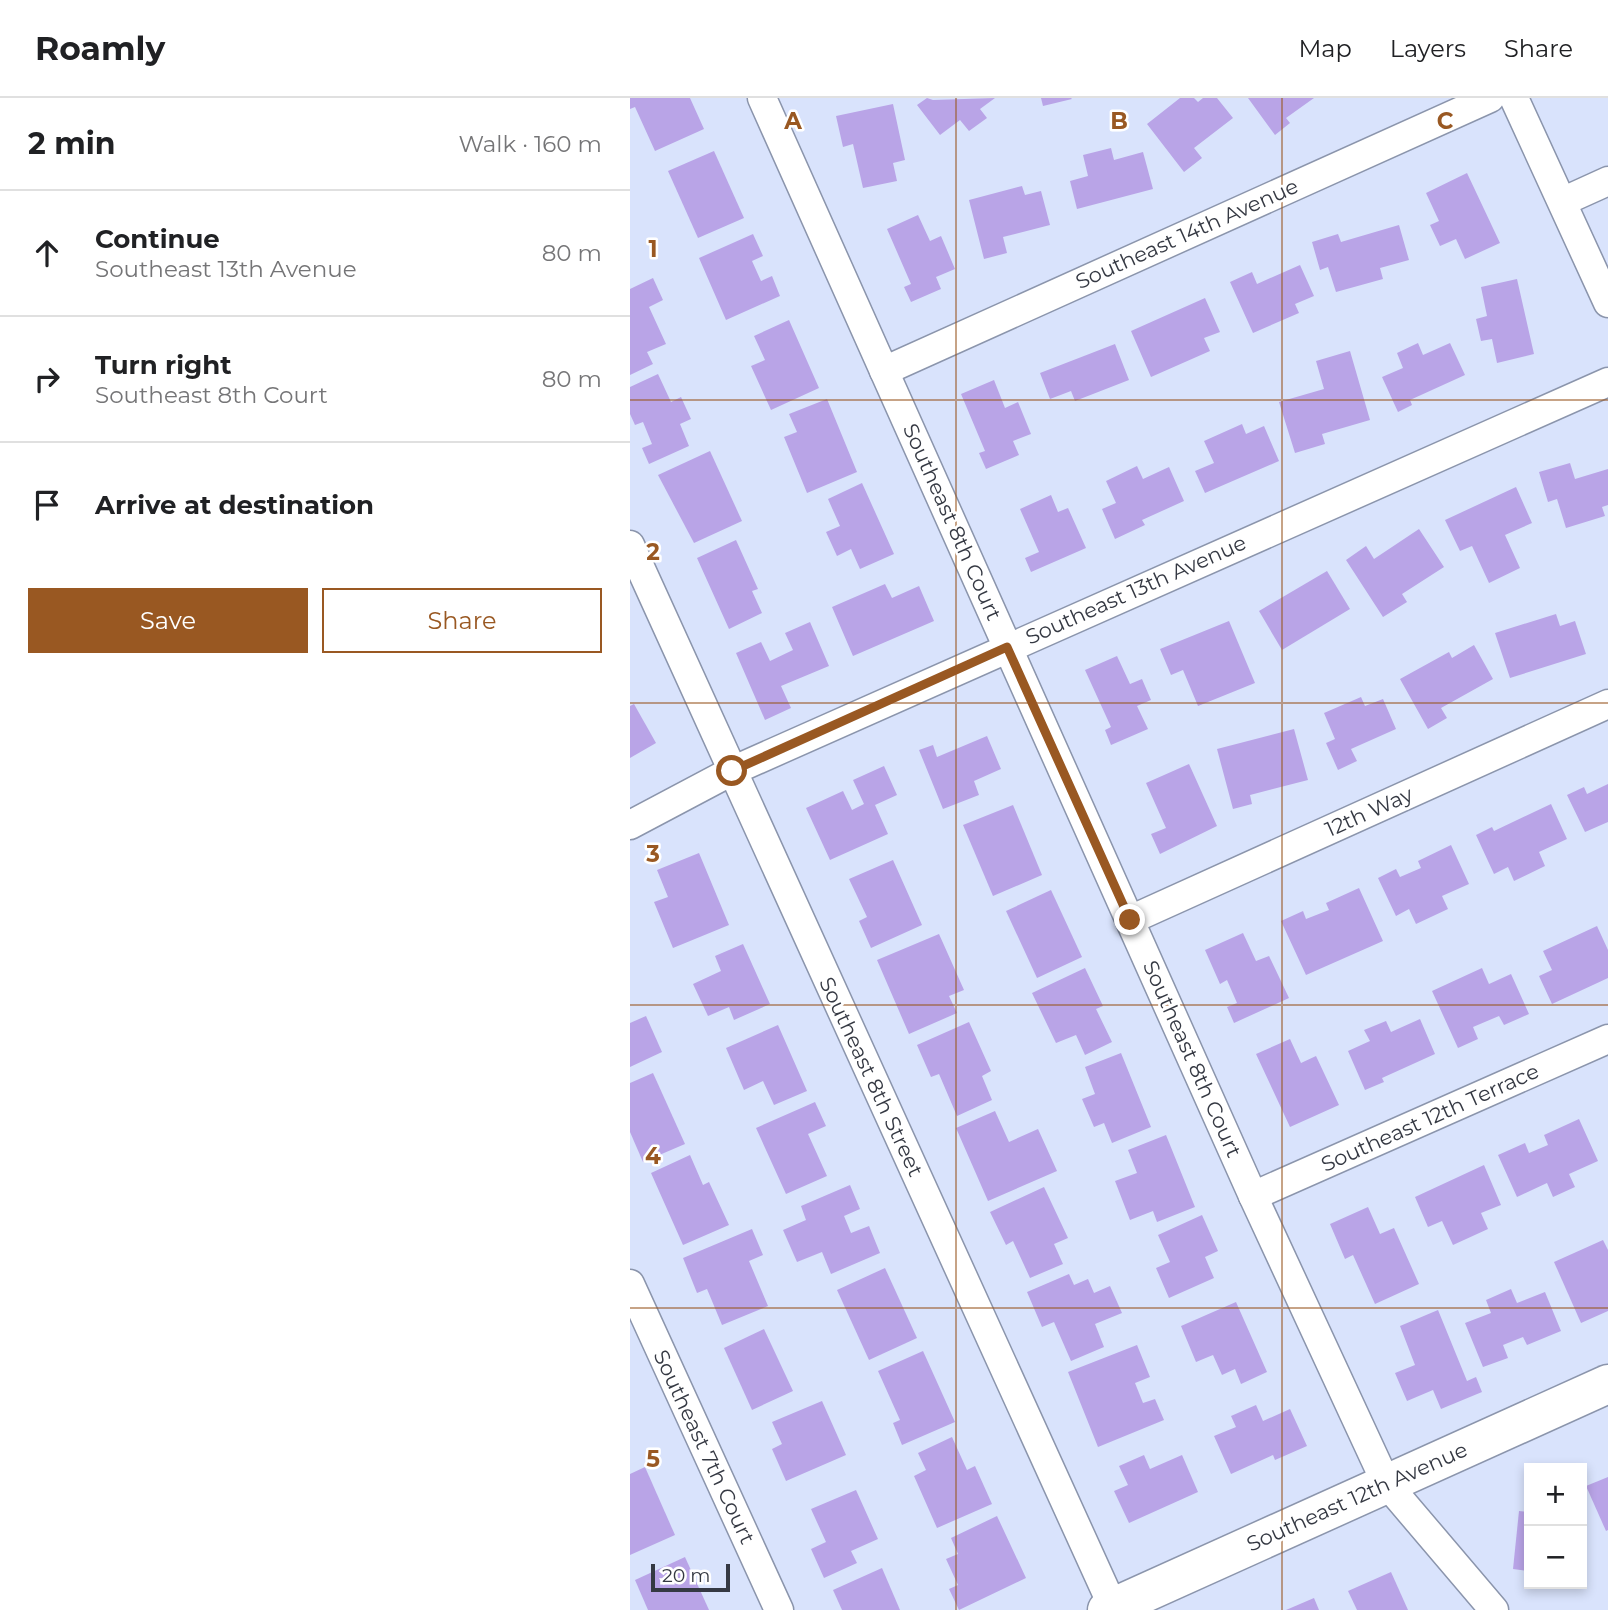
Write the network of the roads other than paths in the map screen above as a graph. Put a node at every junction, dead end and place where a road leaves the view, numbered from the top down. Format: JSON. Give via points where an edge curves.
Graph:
{"nodes":[{"id":1,"x":762,"y":98,"type":"edge"},
{"id":2,"x":1490,"y":98,"type":"edge"},
{"id":3,"x":1514,"y":98,"type":"edge"},
{"id":4,"x":1608,"y":181,"type":"edge"},
{"id":5,"x":1564,"y":201,"type":"junction"},
{"id":6,"x":1608,"y":303,"type":"edge"},
{"id":7,"x":884,"y":371,"type":"junction"},
{"id":8,"x":1608,"y":382,"type":"edge"},
{"id":9,"x":630,"y":545,"type":"edge"},
{"id":10,"x":1007,"y":647,"type":"junction"},
{"id":11,"x":1608,"y":704,"type":"edge"},
{"id":12,"x":732,"y":771,"type":"junction"},
{"id":13,"x":630,"y":825,"type":"edge"},
{"id":14,"x":1130,"y":920,"type":"junction"},
{"id":15,"x":1608,"y":1039,"type":"edge"},
{"id":16,"x":1253,"y":1196,"type":"junction"},
{"id":17,"x":630,"y":1284,"type":"edge"},
{"id":18,"x":1608,"y":1384,"type":"edge"},
{"id":19,"x":1386,"y":1483,"type":"junction"},
{"id":20,"x":1110,"y":1609,"type":"edge"},
{"id":21,"x":779,"y":1610,"type":"edge"},
{"id":22,"x":1494,"y":1610,"type":"edge"}],
"edges":[{"from":1,"to":7,"type":"street","name":"Southeast 8th Court"},
{"from":2,"to":7,"type":"street","name":"Southeast 14th Avenue"},
{"from":3,"to":5,"type":"street"},
{"from":4,"to":5,"type":"street"},
{"from":5,"to":6,"type":"street"},
{"from":7,"to":10,"type":"street","name":"Southeast 8th Court"},
{"from":8,"to":10,"type":"street","name":"Southeast 13th Avenue"},
{"from":9,"to":12,"type":"street","name":"Southeast 8th Street"},
{"from":10,"to":12,"type":"street","name":"Southeast 13th Avenue"},
{"from":10,"to":14,"type":"street","name":"Southeast 8th Court"},
{"from":11,"to":14,"type":"street","name":"12th Way"},
{"from":12,"to":13,"type":"street","name":"Southeast 13th Avenue"},
{"from":12,"to":20,"type":"street","name":"Southeast 8th Street"},
{"from":14,"to":16,"type":"street","name":"Southeast 8th Court"},
{"from":15,"to":16,"type":"street","name":"Southeast 12th Terrace"},
{"from":16,"to":19,"type":"street","name":"Southeast 8th Court"},
{"from":17,"to":21,"type":"street","name":"Southeast 7th Court"},
{"from":18,"to":19,"type":"street","name":"Southeast 12th Avenue"},
{"from":19,"to":20,"type":"street","name":"Southeast 12th Avenue"},
{"from":19,"to":22,"type":"street","name":"Southeast 8th Court"}]}
